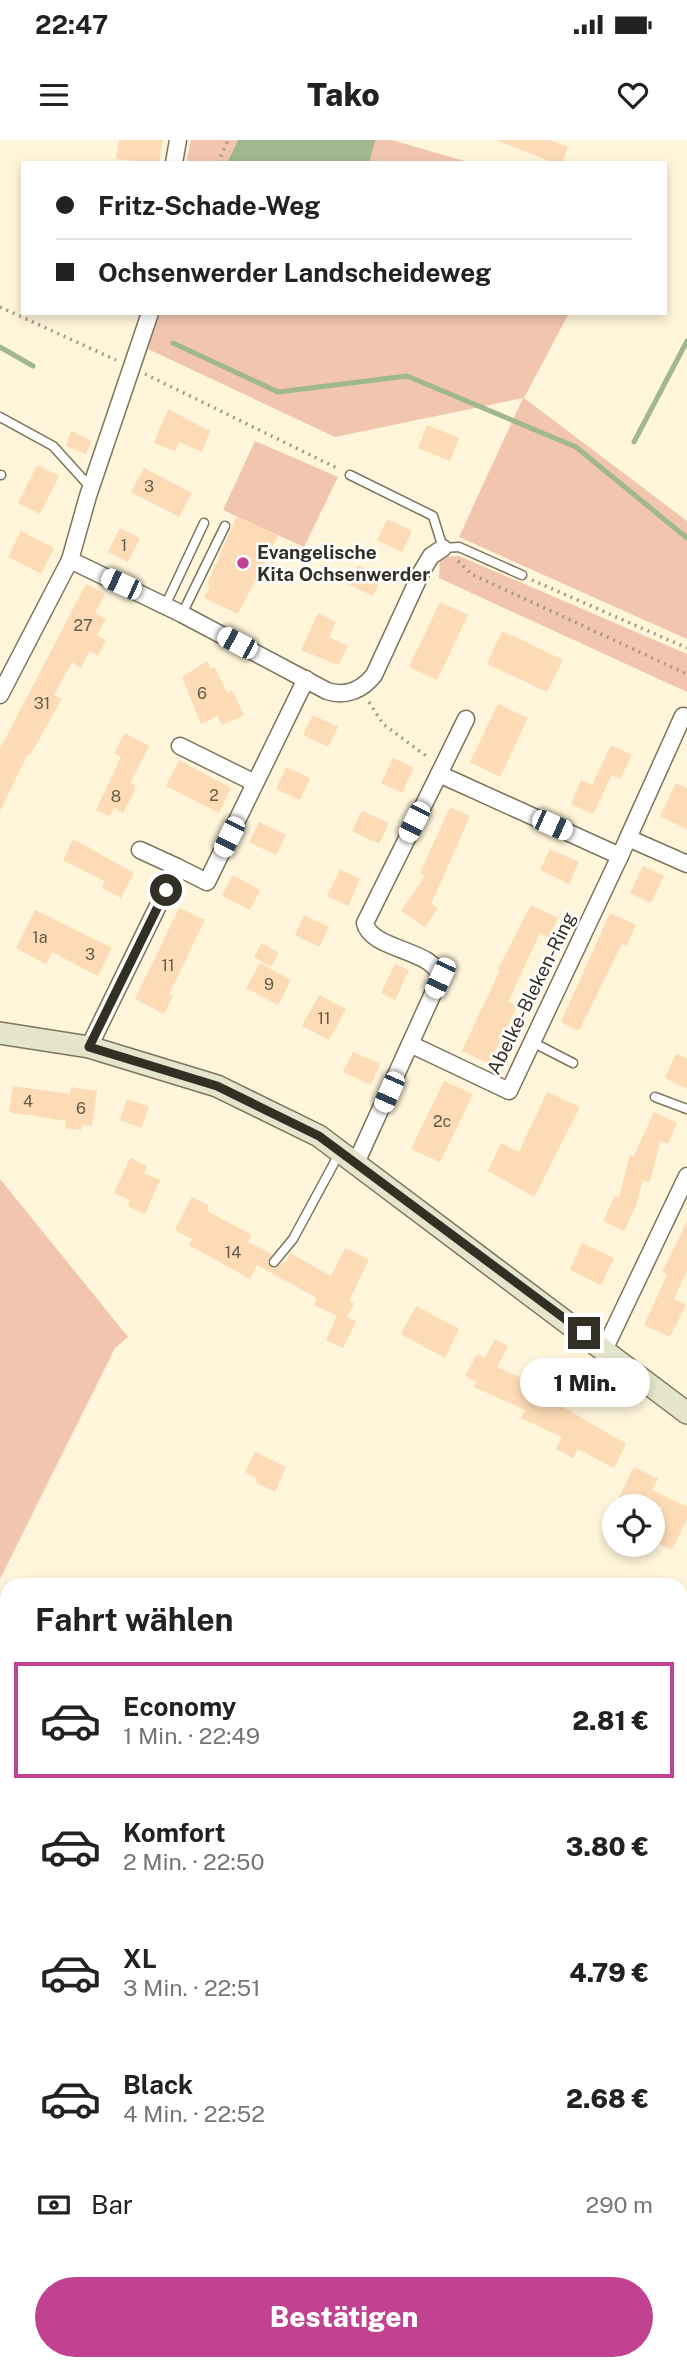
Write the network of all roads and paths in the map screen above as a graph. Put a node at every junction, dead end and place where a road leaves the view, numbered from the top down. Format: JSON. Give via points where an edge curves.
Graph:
{"nodes":[{"id":1,"x":178,"y":140,"type":"edge"},
{"id":2,"x":228,"y":140,"type":"edge"},
{"id":3,"x":174,"y":161,"type":"edge"},
{"id":4,"x":218,"y":161,"type":"edge"},
{"id":5,"x":0,"y":307,"type":"edge"},
{"id":6,"x":149,"y":315,"type":"edge"},
{"id":7,"x":134,"y":368,"type":"junction"},
{"id":8,"x":0,"y":417,"type":"edge"},
{"id":9,"x":350,"y":475,"type":"joint"},
{"id":10,"x":91,"y":488,"type":"junction"},
{"id":11,"x":204,"y":523,"type":"dead end"},
{"id":12,"x":225,"y":526,"type":"dead end"},
{"id":13,"x":443,"y":548,"type":"junction"},
{"id":14,"x":70,"y":560,"type":"junction"},
{"id":15,"x":471,"y":574,"type":"dead end"},
{"id":16,"x":523,"y":575,"type":"joint"},
{"id":17,"x":165,"y":606,"type":"junction"},
{"id":18,"x":183,"y":614,"type":"junction"},
{"id":19,"x":687,"y":648,"type":"edge"},
{"id":20,"x":687,"y":674,"type":"edge"},
{"id":21,"x":306,"y":679,"type":"junction"},
{"id":22,"x":362,"y":687,"type":"junction"},
{"id":23,"x":0,"y":695,"type":"edge"},
{"id":24,"x":683,"y":716,"type":"dead end"},
{"id":25,"x":466,"y":719,"type":"dead end"},
{"id":26,"x":180,"y":746,"type":"dead end"},
{"id":27,"x":440,"y":771,"type":"junction"},
{"id":28,"x":256,"y":783,"type":"junction"},
{"id":29,"x":628,"y":838,"type":"junction"},
{"id":30,"x":140,"y":850,"type":"dead end"},
{"id":31,"x":620,"y":856,"type":"junction"},
{"id":32,"x":687,"y":864,"type":"edge"},
{"id":33,"x":177,"y":867,"type":"junction"},
{"id":34,"x":0,"y":1032,"type":"edge"},
{"id":35,"x":532,"y":1042,"type":"junction"},
{"id":36,"x":410,"y":1044,"type":"junction"},
{"id":37,"x":89,"y":1047,"type":"junction"},
{"id":38,"x":573,"y":1063,"type":"dead end"},
{"id":39,"x":655,"y":1097,"type":"dead end"},
{"id":40,"x":687,"y":1109,"type":"edge"},
{"id":41,"x":349,"y":1157,"type":"junction"},
{"id":42,"x":687,"y":1176,"type":"edge"},
{"id":43,"x":274,"y":1262,"type":"dead end"},
{"id":44,"x":605,"y":1348,"type":"junction"},
{"id":45,"x":687,"y":1413,"type":"edge"}],
"edges":[{"from":1,"to":3,"type":"street"},
{"from":2,"to":4,"type":"path"},
{"from":5,"to":7,"type":"path"},
{"from":6,"to":7,"type":"street"},
{"from":7,"to":9,"type":"path"},
{"from":7,"to":10,"type":"street"},
{"from":8,"to":10,"type":"lane","via":[[53,446]]},
{"from":9,"to":13,"type":"lane","via":[[433,516]]},
{"from":10,"to":14,"type":"street"},
{"from":11,"to":17,"type":"lane"},
{"from":12,"to":18,"type":"lane"},
{"from":13,"to":16,"type":"lane","via":[[459,547]]},
{"from":13,"to":22,"type":"street","via":[[422,571],[374,675]]},
{"from":14,"to":17,"type":"street"},
{"from":14,"to":23,"type":"street"},
{"from":15,"to":20,"type":"path"},
{"from":16,"to":19,"type":"path"},
{"from":17,"to":18,"type":"street"},
{"from":18,"to":21,"type":"street"},
{"from":21,"to":22,"type":"street","via":[[336,693]]},
{"from":21,"to":28,"type":"street"},
{"from":22,"to":27,"type":"path","via":[[383,724]]},
{"from":24,"to":29,"type":"street","name":"Abelke-Bleken-Ring"},
{"from":25,"to":27,"type":"street"},
{"from":26,"to":28,"type":"street"},
{"from":27,"to":31,"type":"street"},
{"from":27,"to":36,"type":"street","via":[[365,923],[371,935],[434,965],[439,972]]},
{"from":28,"to":33,"type":"street","via":[[207,882]]},
{"from":29,"to":31,"type":"street","name":"Abelke-Bleken-Ring"},
{"from":29,"to":32,"type":"street"},
{"from":30,"to":33,"type":"street"},
{"from":31,"to":35,"type":"street","name":"Abelke-Bleken-Ring"},
{"from":33,"to":37,"type":"street"},
{"from":34,"to":37,"type":"street"},
{"from":35,"to":36,"type":"street","name":"Abelke-Bleken-Ring","via":[[509,1091]]},
{"from":35,"to":38,"type":"lane"},
{"from":36,"to":41,"type":"street"},
{"from":37,"to":41,"type":"street","via":[[217,1086],[319,1136]]},
{"from":39,"to":40,"type":"lane"},
{"from":41,"to":43,"type":"lane"},
{"from":41,"to":44,"type":"street"},
{"from":42,"to":44,"type":"street"},
{"from":44,"to":45,"type":"street"}]}
